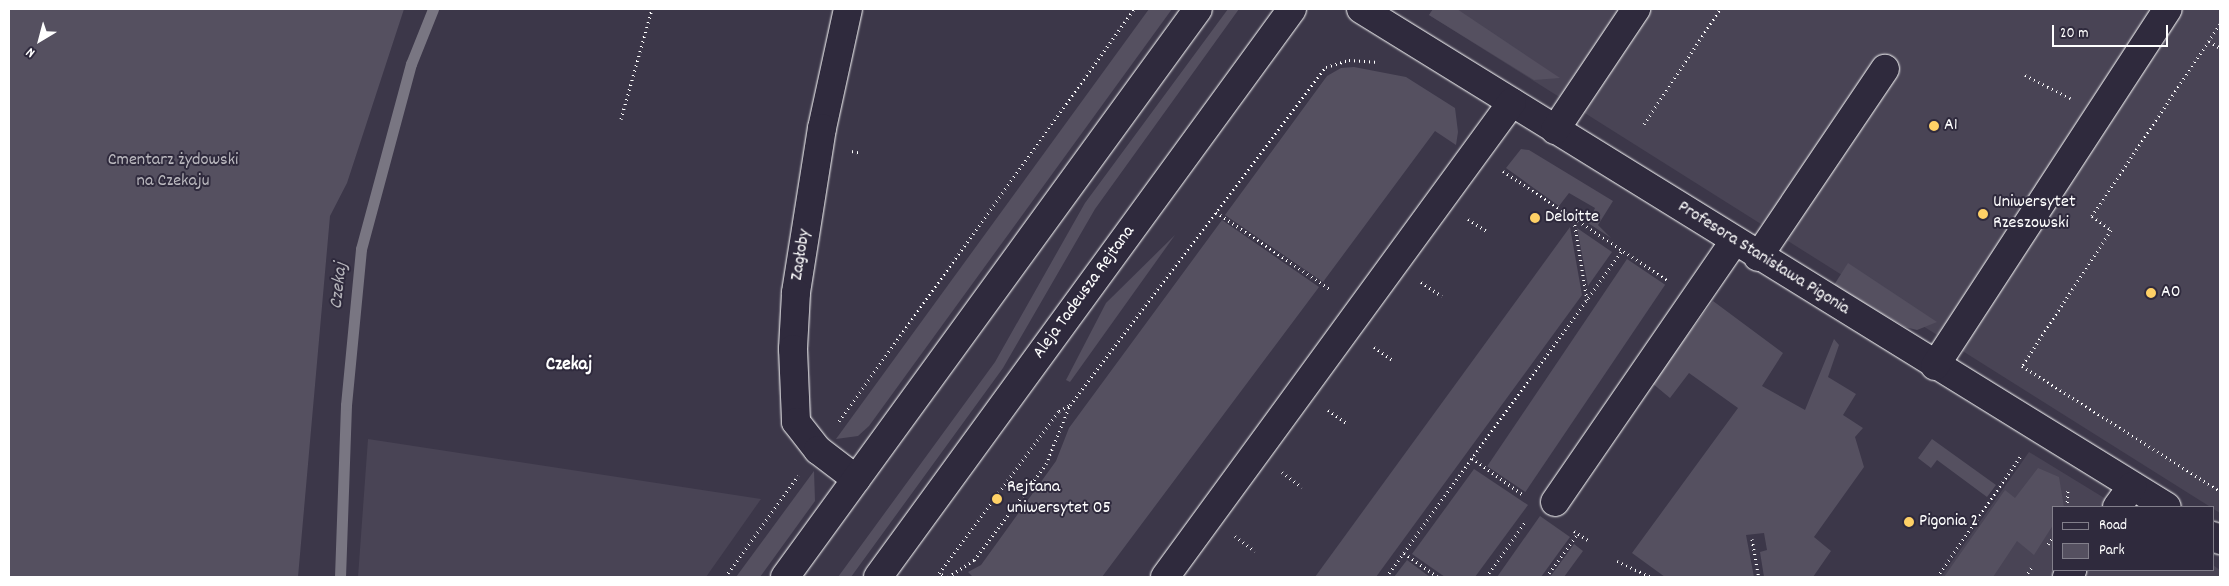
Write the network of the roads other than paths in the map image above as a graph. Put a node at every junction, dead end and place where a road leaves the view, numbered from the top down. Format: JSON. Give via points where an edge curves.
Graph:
{"nodes":[{"id":1,"x":848,"y":9,"type":"edge"},
{"id":2,"x":1198,"y":9,"type":"edge"},
{"id":3,"x":1292,"y":9,"type":"edge"},
{"id":4,"x":1361,"y":9,"type":"edge"},
{"id":5,"x":1636,"y":9,"type":"edge"},
{"id":6,"x":2168,"y":9,"type":"edge"},
{"id":7,"x":1885,"y":69,"type":"dead end"},
{"id":8,"x":1512,"y":102,"type":"junction"},
{"id":9,"x":1555,"y":130,"type":"junction"},
{"id":10,"x":1734,"y":242,"type":"junction"},
{"id":11,"x":1758,"y":257,"type":"junction"},
{"id":12,"x":1935,"y":366,"type":"junction"},
{"id":13,"x":856,"y":480,"type":"junction"},
{"id":14,"x":2124,"y":497,"type":"edge"},
{"id":15,"x":1555,"y":502,"type":"road end"},
{"id":16,"x":2163,"y":506,"type":"edge"},
{"id":17,"x":785,"y":577,"type":"edge"},
{"id":18,"x":878,"y":577,"type":"edge"},
{"id":19,"x":1164,"y":577,"type":"edge"}],
"edges":[{"from":1,"to":13,"type":"street","name":"Zagłoby","via":[[822,128],[796,293],[796,422],[818,450]]},
{"from":2,"to":13,"type":"street"},
{"from":3,"to":18,"type":"street","name":"Aleja Tadeusza Rejtana"},
{"from":4,"to":8,"type":"street","name":"Profesora Stanisława Pigonia"},
{"from":5,"to":9,"type":"street"},
{"from":6,"to":12,"type":"street"},
{"from":7,"to":11,"type":"street"},
{"from":8,"to":9,"type":"street","name":"Profesora Stanisława Pigonia"},
{"from":8,"to":19,"type":"street"},
{"from":9,"to":10,"type":"street","name":"Profesora Stanisława Pigonia"},
{"from":10,"to":11,"type":"street","name":"Profesora Stanisława Pigonia"},
{"from":10,"to":15,"type":"street"},
{"from":11,"to":12,"type":"street","name":"Profesora Stanisława Pigonia"},
{"from":12,"to":14,"type":"street","name":"Profesora Stanisława Pigonia","via":[[2039,429]]},
{"from":13,"to":17,"type":"street"},
{"from":14,"to":16,"type":"street","name":"Profesora Stanisława Pigonia"}]}
